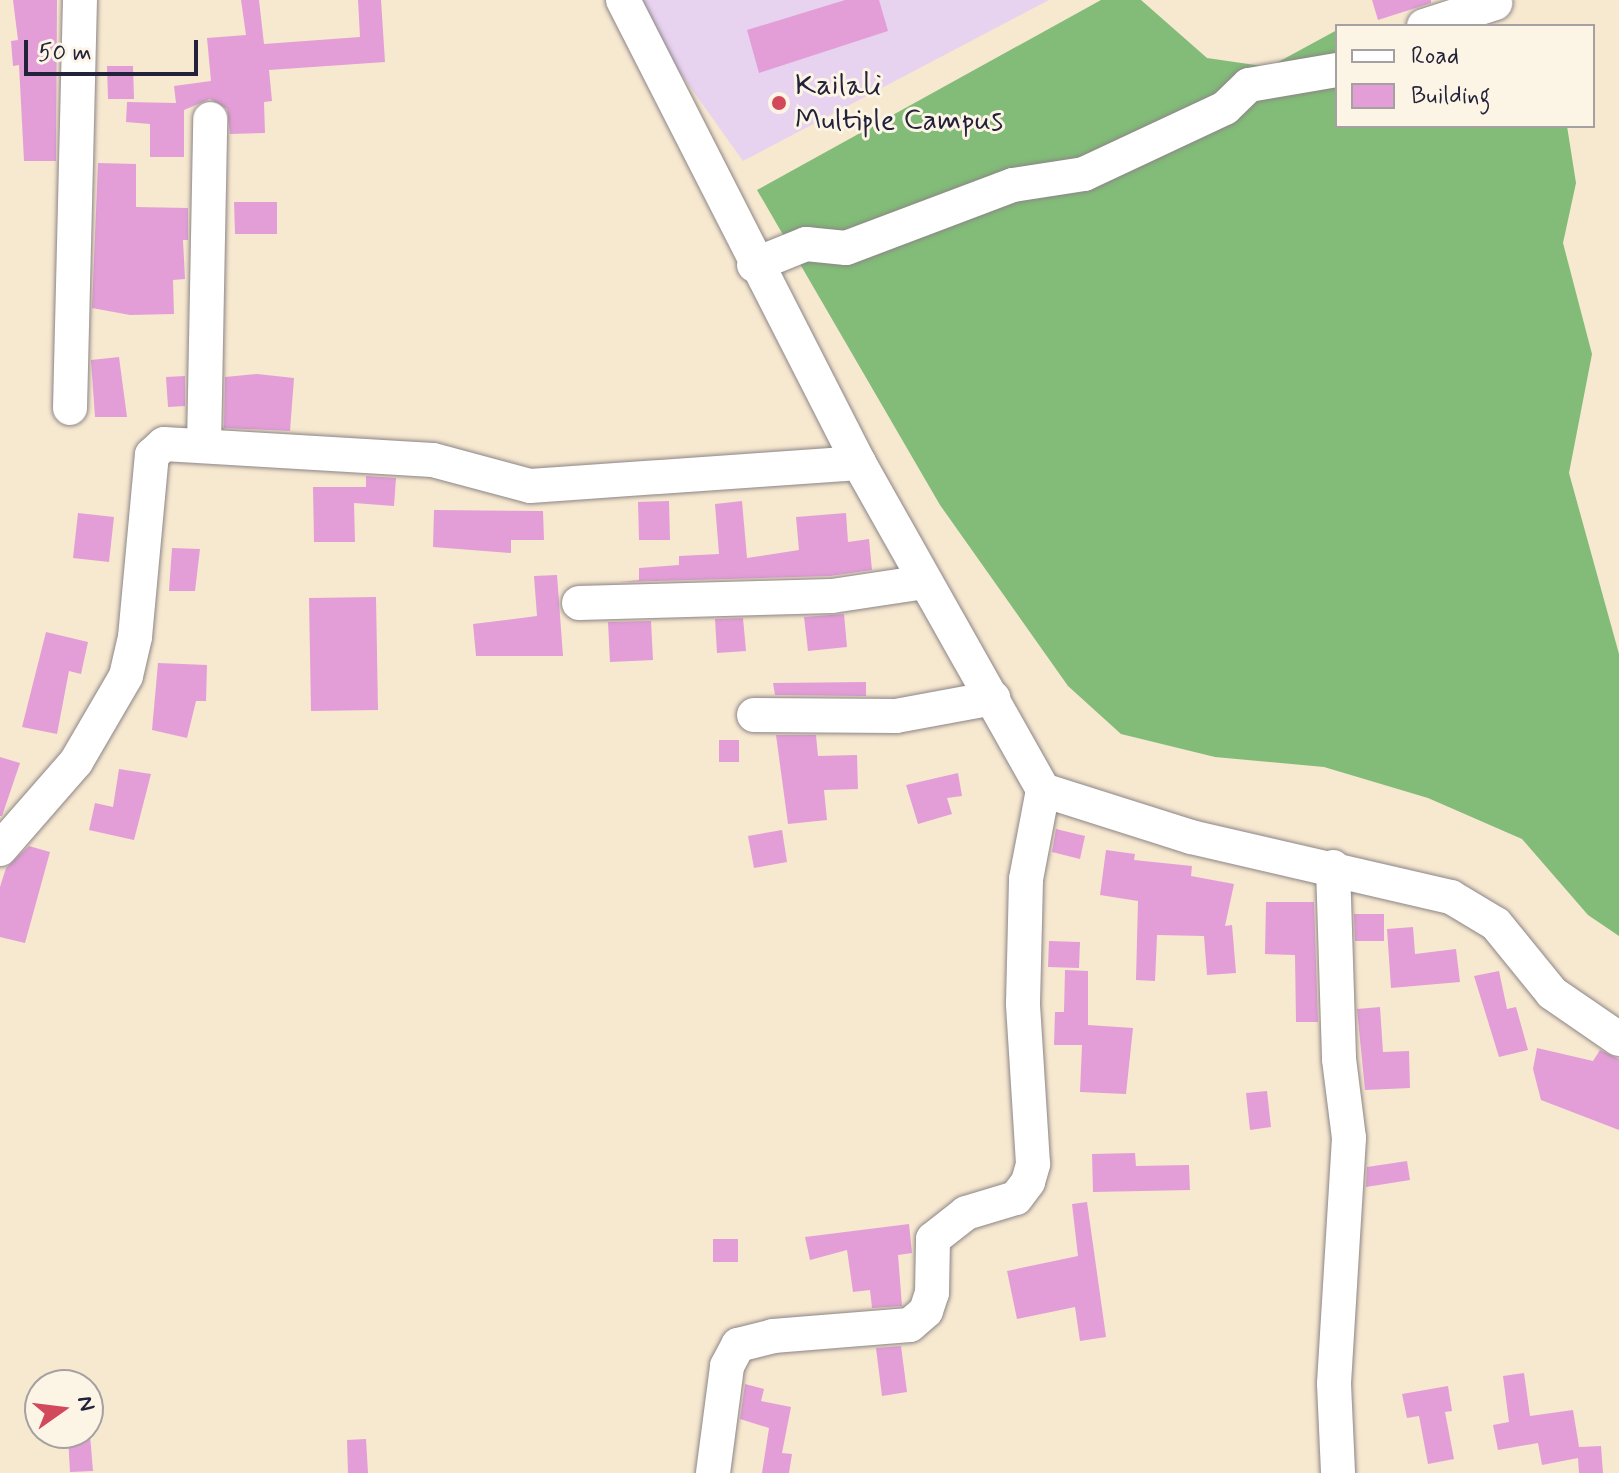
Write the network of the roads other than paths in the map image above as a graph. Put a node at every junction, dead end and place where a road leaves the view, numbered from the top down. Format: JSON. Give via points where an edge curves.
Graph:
{"nodes":[{"id":1,"x":80,"y":0,"type":"edge"},
{"id":2,"x":623,"y":0,"type":"edge"},
{"id":3,"x":1495,"y":3,"type":"dead end"},
{"id":4,"x":1430,"y":24,"type":"edge"},
{"id":5,"x":1335,"y":70,"type":"edge"},
{"id":6,"x":210,"y":119,"type":"dead end"},
{"id":7,"x":754,"y":265,"type":"junction"},
{"id":8,"x":70,"y":408,"type":"dead end"},
{"id":9,"x":204,"y":446,"type":"junction"},
{"id":10,"x":859,"y":463,"type":"junction"},
{"id":11,"x":925,"y":582,"type":"junction"},
{"id":12,"x":579,"y":603,"type":"dead end"},
{"id":13,"x":993,"y":698,"type":"junction"},
{"id":14,"x":754,"y":715,"type":"dead end"},
{"id":15,"x":1043,"y":790,"type":"junction"},
{"id":16,"x":0,"y":849,"type":"edge"},
{"id":17,"x":1333,"y":867,"type":"junction"},
{"id":18,"x":1619,"y":1039,"type":"edge"},
{"id":19,"x":713,"y":1473,"type":"edge"},
{"id":20,"x":1338,"y":1473,"type":"edge"}],
"edges":[{"from":1,"to":8,"type":"street"},
{"from":2,"to":7,"type":"street"},
{"from":3,"to":4,"type":"street"},
{"from":5,"to":7,"type":"street","via":[[1249,85],[1225,108],[1084,174],[1013,185],[846,248],[806,244]]},
{"from":6,"to":9,"type":"street"},
{"from":7,"to":10,"type":"street"},
{"from":9,"to":10,"type":"street","via":[[433,460],[530,486]]},
{"from":9,"to":16,"type":"street","via":[[156,448],[126,676],[76,762]]},
{"from":10,"to":11,"type":"street"},
{"from":11,"to":12,"type":"street","via":[[832,596]]},
{"from":11,"to":13,"type":"street"},
{"from":13,"to":14,"type":"street","via":[[896,716]]},
{"from":13,"to":15,"type":"street"},
{"from":15,"to":17,"type":"street","via":[[1191,837]]},
{"from":15,"to":19,"type":"street","via":[[1026,879],[1023,1003],[1033,1164],[1028,1182],[1016,1198],[966,1213],[933,1239],[932,1293],[926,1311],[910,1325],[773,1336],[738,1345],[727,1366]]},
{"from":17,"to":18,"type":"street","via":[[1451,897],[1496,924],[1552,993]]},
{"from":17,"to":20,"type":"street","via":[[1339,1059],[1349,1138],[1334,1384]]}]}
